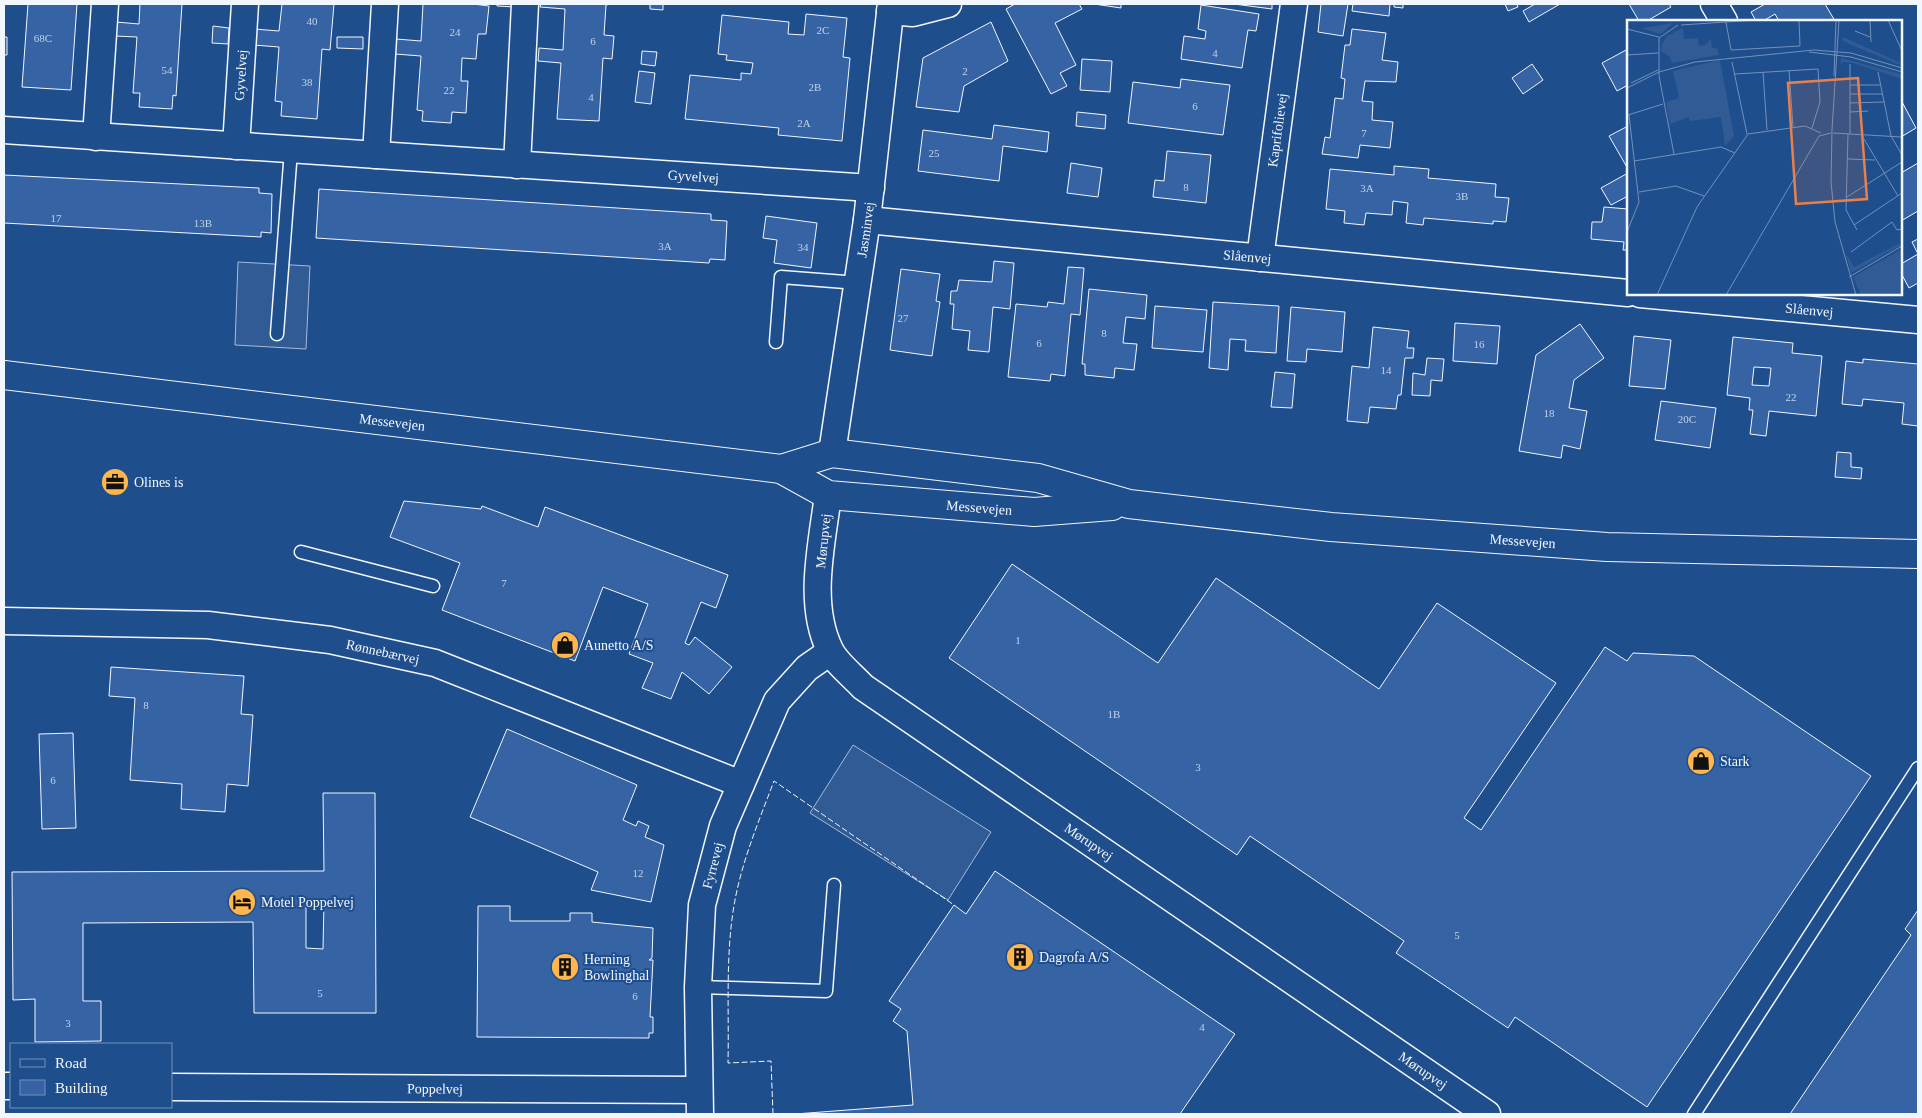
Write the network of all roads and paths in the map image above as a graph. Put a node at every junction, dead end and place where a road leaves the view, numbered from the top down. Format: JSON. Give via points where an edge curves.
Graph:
{"nodes":[{"id":1,"x":105,"y":4,"type":"edge"},
{"id":2,"x":245,"y":4,"type":"edge"},
{"id":3,"x":385,"y":4,"type":"edge"},
{"id":4,"x":525,"y":4,"type":"edge"},
{"id":5,"x":948,"y":4,"type":"edge"},
{"id":6,"x":1294,"y":4,"type":"edge"},
{"id":7,"x":1714,"y":4,"type":"edge"},
{"id":8,"x":891,"y":8,"type":"edge"},
{"id":9,"x":1723,"y":20,"type":"edge"},
{"id":10,"x":4,"y":130,"type":"edge"},
{"id":11,"x":96,"y":136,"type":"junction"},
{"id":12,"x":236,"y":146,"type":"junction"},
{"id":13,"x":291,"y":150,"type":"junction"},
{"id":14,"x":376,"y":155,"type":"junction"},
{"id":15,"x":517,"y":165,"type":"junction"},
{"id":16,"x":870,"y":188,"type":"junction"},
{"id":17,"x":867,"y":220,"type":"junction"},
{"id":18,"x":1260,"y":258,"type":"junction"},
{"id":19,"x":858,"y":283,"type":"junction"},
{"id":20,"x":1627,"y":293,"type":"edge"},
{"id":21,"x":1661,"y":295,"type":"edge"},
{"id":22,"x":1869,"y":305,"type":"edge"},
{"id":23,"x":1918,"y":320,"type":"edge"},
{"id":24,"x":277,"y":334,"type":"dead end"},
{"id":25,"x":776,"y":342,"type":"dead end"},
{"id":26,"x":4,"y":375,"type":"edge"},
{"id":27,"x":832,"y":454,"type":"junction"},
{"id":28,"x":781,"y":469,"type":"junction"},
{"id":29,"x":828,"y":494,"type":"junction"},
{"id":30,"x":1129,"y":504,"type":"junction"},
{"id":31,"x":301,"y":552,"type":"dead end"},
{"id":32,"x":1918,"y":554,"type":"edge"},
{"id":33,"x":433,"y":586,"type":"dead end"},
{"id":34,"x":4,"y":621,"type":"edge"},
{"id":35,"x":830,"y":652,"type":"junction"},
{"id":36,"x":1918,"y":768,"type":"edge"},
{"id":37,"x":741,"y":784,"type":"junction"},
{"id":38,"x":834,"y":885,"type":"dead end"},
{"id":39,"x":698,"y":987,"type":"junction"},
{"id":40,"x":172,"y":1087,"type":"edge"},
{"id":41,"x":699,"y":1102,"type":"edge"},
{"id":42,"x":1488,"y":1114,"type":"edge"},
{"id":43,"x":1694,"y":1114,"type":"edge"}],
"edges":[{"from":1,"to":11,"type":"street"},
{"from":2,"to":12,"type":"street","name":"Gyvelvej"},
{"from":3,"to":14,"type":"street"},
{"from":4,"to":15,"type":"street"},
{"from":5,"to":8,"type":"street","via":[[913,12]]},
{"from":6,"to":18,"type":"street","name":"Kaprifolievej"},
{"from":7,"to":9,"type":"street"},
{"from":8,"to":16,"type":"street","name":"Jasminvej"},
{"from":10,"to":11,"type":"street","name":"Gyvelvej"},
{"from":11,"to":12,"type":"street","name":"Gyvelvej"},
{"from":12,"to":13,"type":"street","name":"Gyvelvej"},
{"from":13,"to":14,"type":"street","name":"Gyvelvej"},
{"from":13,"to":24,"type":"lane"},
{"from":14,"to":15,"type":"street","name":"Gyvelvej"},
{"from":15,"to":16,"type":"street","name":"Gyvelvej"},
{"from":16,"to":17,"type":"street","name":"Jasminvej"},
{"from":17,"to":18,"type":"street","name":"Slåenvej"},
{"from":17,"to":19,"type":"street","name":"Jasminvej"},
{"from":18,"to":20,"type":"street","name":"Slåenvej"},
{"from":19,"to":25,"type":"lane","via":[[781,277]]},
{"from":19,"to":27,"type":"street","name":"Jasminvej"},
{"from":21,"to":22,"type":"street","name":"Slåenvej"},
{"from":22,"to":23,"type":"street","name":"Slåenvej"},
{"from":26,"to":28,"type":"main road","name":"Messevejen"},
{"from":27,"to":28,"type":"main road","name":"Messevejen"},
{"from":27,"to":29,"type":"main road"},
{"from":27,"to":30,"type":"main road","name":"Messevejen","via":[[1038,478]]},
{"from":28,"to":29,"type":"main road","name":"Messevejen"},
{"from":29,"to":30,"type":"main road","name":"Messevejen","via":[[1034,512]]},
{"from":29,"to":35,"type":"street","name":"Mørupvej","via":[[818,578],[819,620]]},
{"from":30,"to":32,"type":"main road","name":"Messevejen","via":[[1331,527],[1607,546]]},
{"from":31,"to":33,"type":"lane"},
{"from":34,"to":37,"type":"street","name":"Rønnebærvej","via":[[208,625],[330,640],[435,663]]},
{"from":35,"to":37,"type":"street","name":"Fyrrevej","via":[[807,668],[777,701]]},
{"from":35,"to":42,"type":"street","name":"Mørupvej","via":[[870,692]]},
{"from":36,"to":43,"type":"lane"},
{"from":37,"to":39,"type":"street","name":"Fyrrevej","via":[[723,826],[702,905]]},
{"from":38,"to":39,"type":"lane","via":[[826,991]]},
{"from":39,"to":41,"type":"street","name":"Fyrrevej"},
{"from":40,"to":41,"type":"street","name":"Poppelvej"}]}
